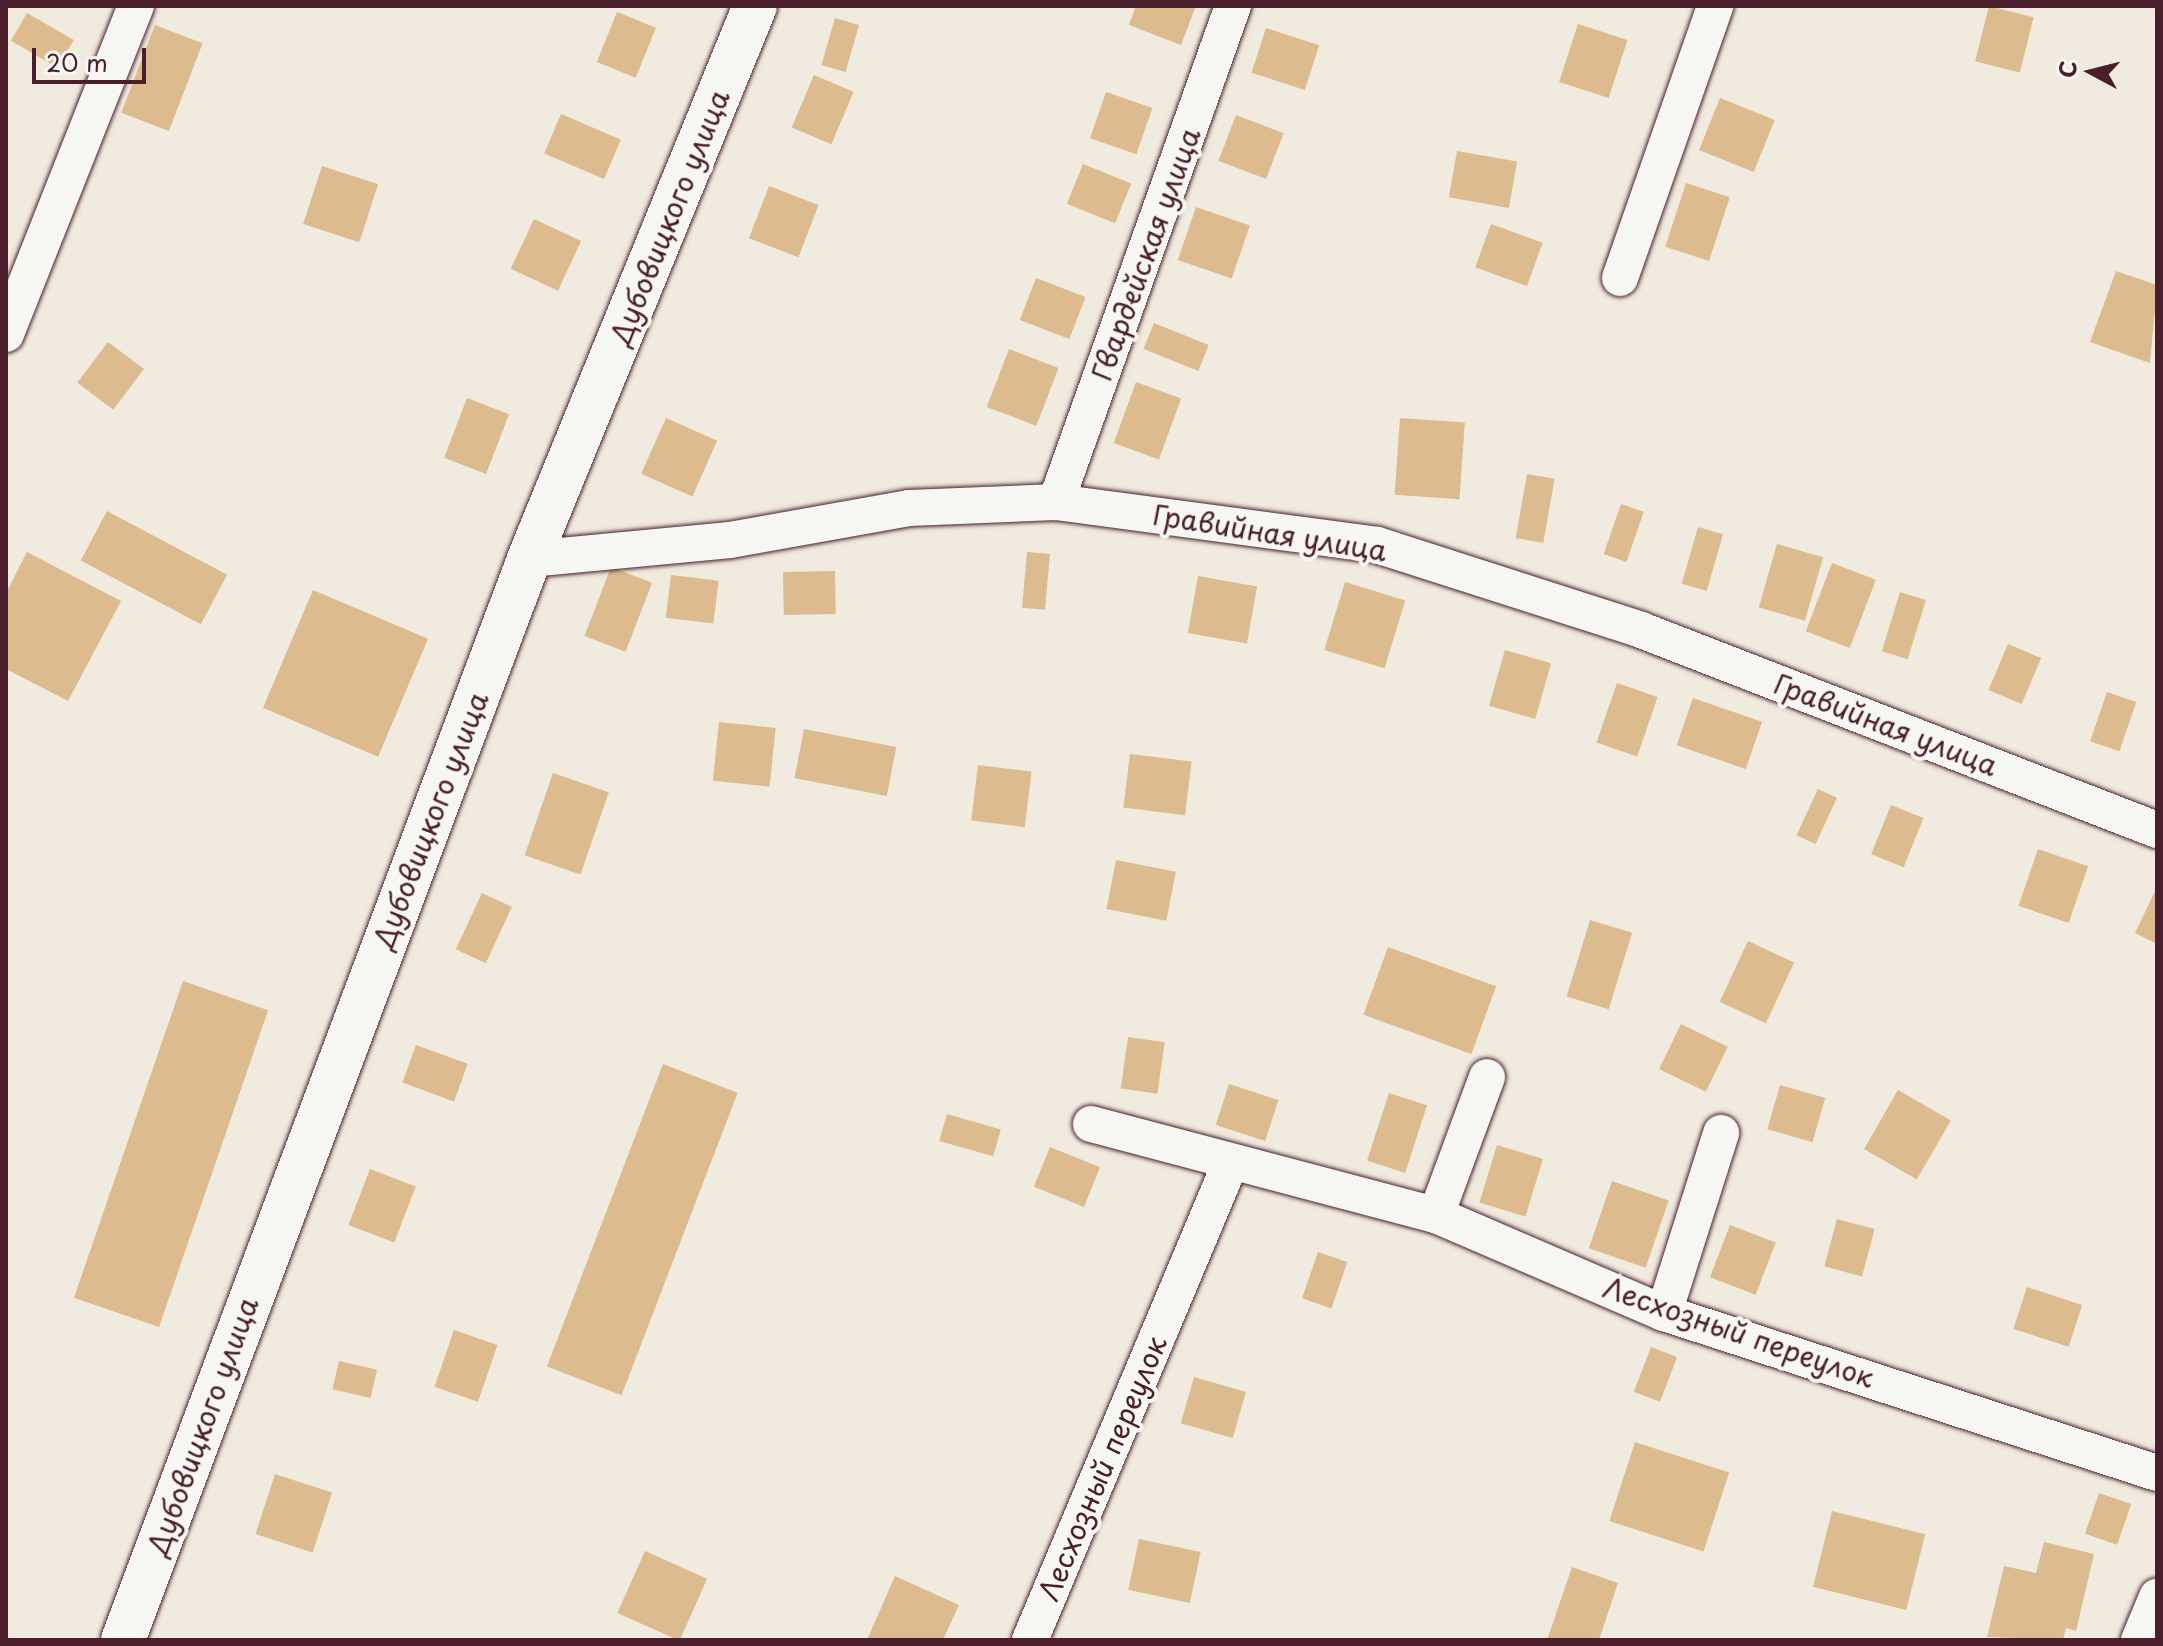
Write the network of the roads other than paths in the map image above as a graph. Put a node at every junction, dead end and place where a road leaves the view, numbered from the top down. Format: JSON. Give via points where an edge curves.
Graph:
{"nodes":[{"id":1,"x":136,"y":6,"type":"edge"},
{"id":2,"x":755,"y":6,"type":"edge"},
{"id":3,"x":1233,"y":6,"type":"edge"},
{"id":4,"x":1715,"y":6,"type":"edge"},
{"id":5,"x":1620,"y":278,"type":"dead end"},
{"id":6,"x":6,"y":334,"type":"edge"},
{"id":7,"x":1056,"y":502,"type":"junction"},
{"id":8,"x":529,"y":559,"type":"junction"},
{"id":9,"x":2157,"y":830,"type":"edge"},
{"id":10,"x":1487,"y":1077,"type":"dead end"},
{"id":11,"x":1091,"y":1124,"type":"dead end"},
{"id":12,"x":1721,"y":1133,"type":"dead end"},
{"id":13,"x":1230,"y":1164,"type":"junction"},
{"id":14,"x":1436,"y":1215,"type":"junction"},
{"id":15,"x":1664,"y":1313,"type":"junction"},
{"id":16,"x":2157,"y":1473,"type":"edge"},
{"id":17,"x":2157,"y":1597,"type":"edge"},
{"id":18,"x":123,"y":1640,"type":"edge"},
{"id":19,"x":1030,"y":1640,"type":"edge"},
{"id":20,"x":2139,"y":1640,"type":"edge"}],
"edges":[{"from":1,"to":6,"type":"street"},
{"from":2,"to":8,"type":"street","name":"Дубовицкого улица"},
{"from":3,"to":7,"type":"street","name":"Гвардейская улица"},
{"from":4,"to":5,"type":"street"},
{"from":7,"to":8,"type":"street","name":"Гравийная улица","via":[[909,508],[730,540]]},
{"from":7,"to":9,"type":"street","name":"Гравийная улица","via":[[1377,545],[1641,630]]},
{"from":8,"to":18,"type":"street","name":"Дубовицкого улица"},
{"from":10,"to":14,"type":"street"},
{"from":11,"to":13,"type":"street","name":"Лесхозный переулок"},
{"from":12,"to":15,"type":"street"},
{"from":13,"to":14,"type":"street","name":"Лесхозный переулок"},
{"from":13,"to":19,"type":"street","name":"Лесхозный переулок"},
{"from":14,"to":15,"type":"street","name":"Лесхозный переулок"},
{"from":15,"to":16,"type":"street","name":"Лесхозный переулок"},
{"from":17,"to":20,"type":"street"}]}
